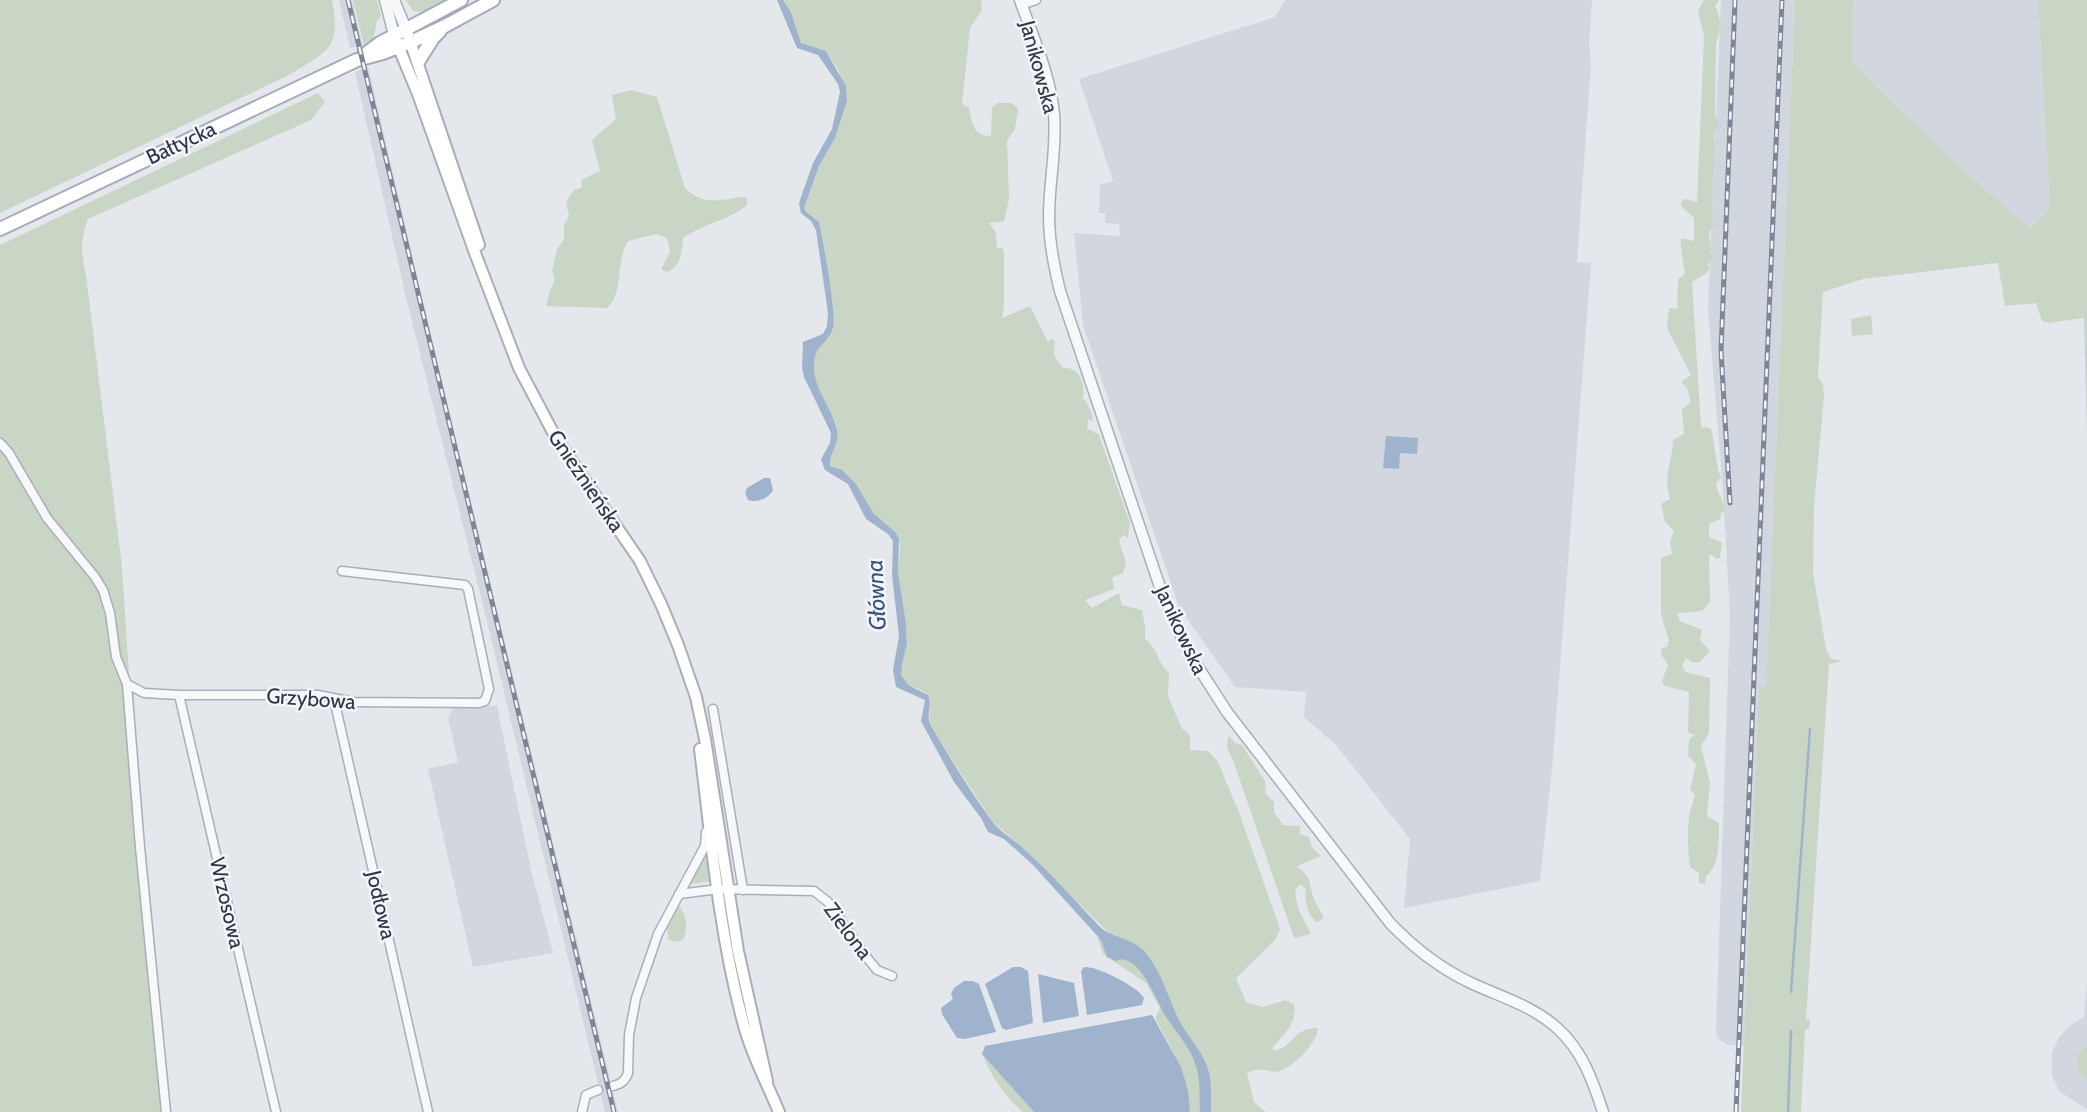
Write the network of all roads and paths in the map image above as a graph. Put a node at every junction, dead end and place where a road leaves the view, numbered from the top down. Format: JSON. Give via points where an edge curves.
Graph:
{"nodes":[{"id":1,"x":385,"y":0,"type":"edge"},
{"id":2,"x":394,"y":0,"type":"edge"},
{"id":3,"x":461,"y":0,"type":"edge"},
{"id":4,"x":493,"y":0,"type":"edge"},
{"id":5,"x":1036,"y":0,"type":"edge"},
{"id":6,"x":1020,"y":3,"type":"edge"},
{"id":7,"x":445,"y":26,"type":"junction"},
{"id":8,"x":400,"y":37,"type":"junction"},
{"id":9,"x":411,"y":42,"type":"junction"},
{"id":10,"x":418,"y":62,"type":"junction"},
{"id":11,"x":0,"y":229,"type":"edge"},
{"id":12,"x":487,"y":282,"type":"junction"},
{"id":13,"x":0,"y":443,"type":"edge"},
{"id":14,"x":342,"y":571,"type":"dead end"},
{"id":15,"x":688,"y":677,"type":"junction"},
{"id":16,"x":127,"y":684,"type":"junction"},
{"id":17,"x":179,"y":695,"type":"junction"},
{"id":18,"x":334,"y":699,"type":"junction"},
{"id":19,"x":713,"y":709,"type":"dead end"},
{"id":20,"x":707,"y":808,"type":"junction"},
{"id":21,"x":723,"y":889,"type":"junction"},
{"id":22,"x":743,"y":890,"type":"junction"},
{"id":23,"x":679,"y":894,"type":"junction"},
{"id":24,"x":892,"y":976,"type":"dead end"},
{"id":25,"x":613,"y":1086,"type":"dead end"},
{"id":26,"x":598,"y":1090,"type":"dead end"},
{"id":27,"x":166,"y":1112,"type":"edge"},
{"id":28,"x":276,"y":1112,"type":"edge"},
{"id":29,"x":428,"y":1112,"type":"edge"},
{"id":30,"x":582,"y":1112,"type":"edge"},
{"id":31,"x":779,"y":1112,"type":"edge"},
{"id":32,"x":1603,"y":1112,"type":"edge"}],
"edges":[{"from":1,"to":8,"type":"street","name":"Gnieźnieńska"},
{"from":2,"to":8,"type":"street","name":"Gnieźnieńska"},
{"from":3,"to":8,"type":"main road","name":"Bałtycka"},
{"from":4,"to":7,"type":"main road","name":"Bałtycka"},
{"from":5,"to":6,"type":"street"},
{"from":6,"to":32,"type":"street","name":"Janikowska","via":[[1042,61],[1054,111],[1049,226],[1060,291],[1163,596],[1189,653],[1241,731],[1390,923],[1443,968],[1517,1002],[1557,1028],[1582,1060]]},
{"from":7,"to":9,"type":"main road","name":"Bałtycka"},
{"from":7,"to":10,"type":"main road"},
{"from":8,"to":9,"type":"main road","name":"Bałtycka"},
{"from":8,"to":11,"type":"main road","name":"Bałtycka"},
{"from":8,"to":12,"type":"main road","name":"Gnieźnieńska"},
{"from":9,"to":10,"type":"main road","name":"Gnieźnieńska"},
{"from":10,"to":12,"type":"main road","name":"Gnieźnieńska","via":[[472,221]]},
{"from":12,"to":15,"type":"main road","name":"Gnieźnieńska","via":[[534,400],[639,561],[670,624]]},
{"from":13,"to":16,"type":"street","via":[[47,518],[103,590],[116,657]]},
{"from":14,"to":18,"type":"street","name":"Grzybowa","via":[[465,585],[489,696],[479,703]]},
{"from":15,"to":20,"type":"main road","name":"Gnieźnieńska"},
{"from":15,"to":21,"type":"main road","name":"Gnieźnieńska","via":[[705,739]]},
{"from":16,"to":17,"type":"street","name":"Grzybowa","via":[[144,693]]},
{"from":16,"to":27,"type":"street"},
{"from":17,"to":18,"type":"street","name":"Grzybowa","via":[[318,695]]},
{"from":17,"to":28,"type":"street","name":"Wrzosowa"},
{"from":18,"to":29,"type":"street","name":"Jodłowa"},
{"from":19,"to":22,"type":"street"},
{"from":20,"to":21,"type":"main road","name":"Gnieźnieńska"},
{"from":20,"to":23,"type":"street","via":[[705,846]]},
{"from":21,"to":22,"type":"street","name":"Zielona"},
{"from":21,"to":23,"type":"street","name":"Zielona"},
{"from":21,"to":31,"type":"main road","name":"Gnieźnieńska","via":[[729,955],[742,1020]]},
{"from":22,"to":24,"type":"street","name":"Zielona","via":[[814,891],[836,912],[877,970]]},
{"from":23,"to":25,"type":"street","via":[[658,934],[636,998],[625,1079]]},
{"from":26,"to":30,"type":"street","via":[[586,1095]]}]}
